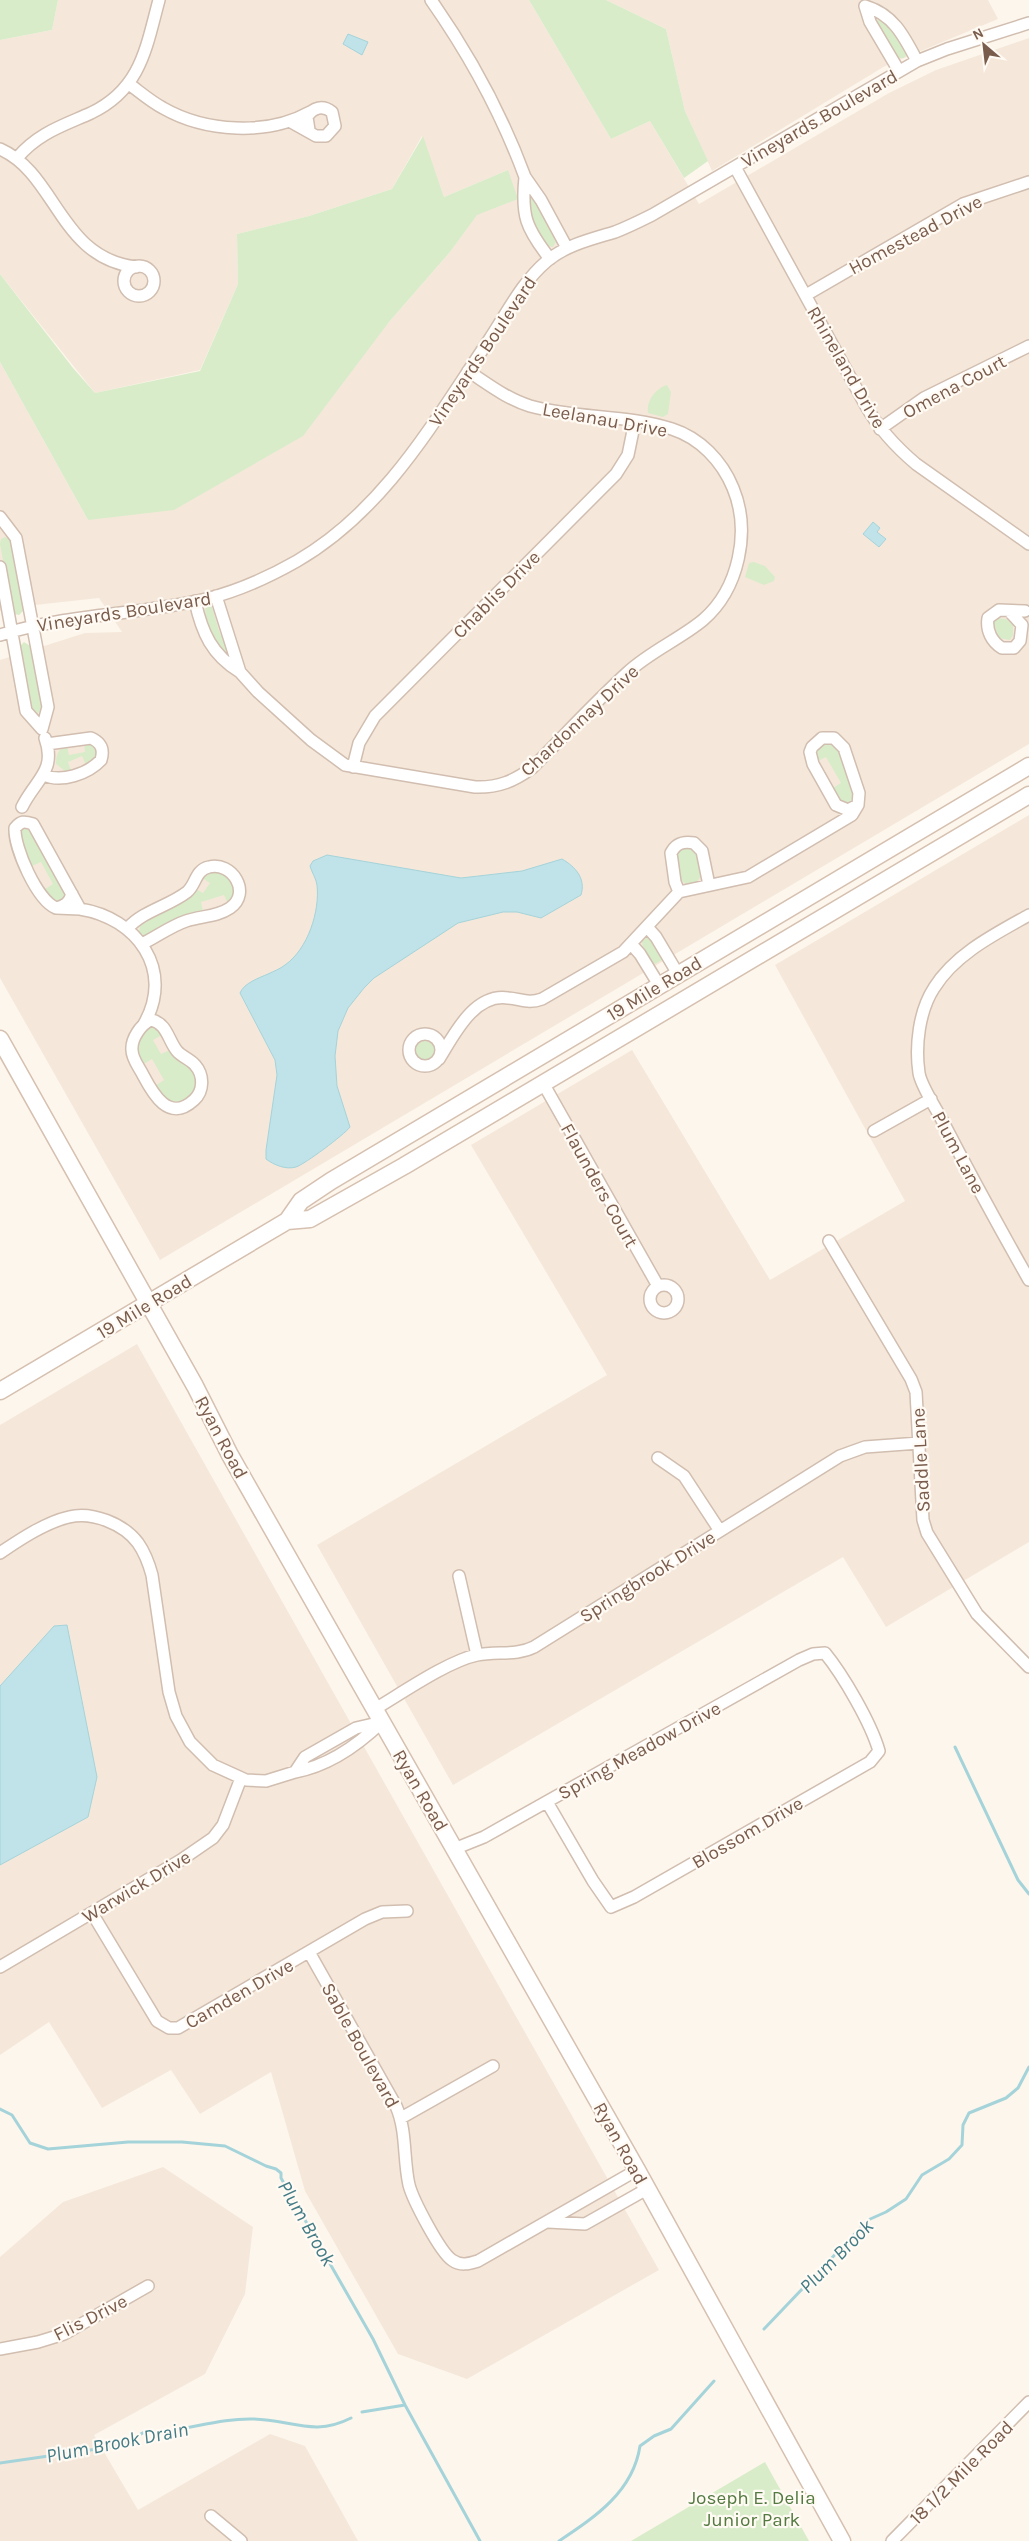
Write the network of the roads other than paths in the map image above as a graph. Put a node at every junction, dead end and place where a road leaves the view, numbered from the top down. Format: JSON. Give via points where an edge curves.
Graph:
{"nodes":[{"id":1,"x":159,"y":0,"type":"edge"},
{"id":2,"x":430,"y":0,"type":"edge"},
{"id":3,"x":862,"y":3,"type":"edge"},
{"id":4,"x":1029,"y":24,"type":"edge"},
{"id":5,"x":918,"y":61,"type":"junction"},
{"id":6,"x":899,"y":71,"type":"junction"},
{"id":7,"x":128,"y":84,"type":"junction"},
{"id":8,"x":310,"y":112,"type":"junction"},
{"id":9,"x":291,"y":122,"type":"junction"},
{"id":10,"x":309,"y":130,"type":"junction"},
{"id":11,"x":0,"y":149,"type":"edge"},
{"id":12,"x":17,"y":158,"type":"junction"},
{"id":13,"x":735,"y":167,"type":"junction"},
{"id":14,"x":525,"y":177,"type":"junction"},
{"id":15,"x":1029,"y":182,"type":"edge"},
{"id":16,"x":567,"y":248,"type":"junction"},
{"id":17,"x":550,"y":259,"type":"junction"},
{"id":18,"x":116,"y":263,"type":"junction"},
{"id":19,"x":136,"y":267,"type":"junction"},
{"id":20,"x":124,"y":281,"type":"junction"},
{"id":21,"x":806,"y":295,"type":"junction"},
{"id":22,"x":1029,"y":346,"type":"edge"},
{"id":23,"x":468,"y":371,"type":"junction"},
{"id":24,"x":635,"y":420,"type":"junction"},
{"id":25,"x":880,"y":429,"type":"junction"},
{"id":26,"x":0,"y":518,"type":"edge"},
{"id":27,"x":1029,"y":544,"type":"edge"},
{"id":28,"x":0,"y":566,"type":"edge"},
{"id":29,"x":735,"y":569,"type":"joint"},
{"id":30,"x":216,"y":596,"type":"junction"},
{"id":31,"x":195,"y":601,"type":"junction"},
{"id":32,"x":1027,"y":610,"type":"edge"},
{"id":33,"x":1010,"y":612,"type":"junction"},
{"id":34,"x":1022,"y":625,"type":"junction"},
{"id":35,"x":32,"y":626,"type":"junction"},
{"id":36,"x":12,"y":631,"type":"junction"},
{"id":37,"x":0,"y":634,"type":"edge"},
{"id":38,"x":240,"y":672,"type":"junction"},
{"id":39,"x":42,"y":729,"type":"junction"},
{"id":40,"x":48,"y":744,"type":"junction"},
{"id":41,"x":353,"y":767,"type":"junction"},
{"id":42,"x":1024,"y":769,"type":"edge"},
{"id":43,"x":44,"y":775,"type":"junction"},
{"id":44,"x":1026,"y":796,"type":"edge"},
{"id":45,"x":836,"y":805,"type":"junction"},
{"id":46,"x":858,"y":805,"type":"junction"},
{"id":47,"x":22,"y":807,"type":"junction"},
{"id":48,"x":845,"y":820,"type":"junction"},
{"id":49,"x":33,"y":824,"type":"junction"},
{"id":50,"x":16,"y":828,"type":"junction"},
{"id":51,"x":709,"y":885,"type":"junction"},
{"id":52,"x":679,"y":892,"type":"junction"},
{"id":53,"x":72,"y":894,"type":"junction"},
{"id":54,"x":56,"y":908,"type":"junction"},
{"id":55,"x":80,"y":909,"type":"junction"},
{"id":56,"x":1029,"y":915,"type":"edge"},
{"id":57,"x":647,"y":927,"type":"junction"},
{"id":58,"x":128,"y":928,"type":"junction"},
{"id":59,"x":142,"y":944,"type":"junction"},
{"id":60,"x":632,"y":945,"type":"junction"},
{"id":61,"x":681,"y":972,"type":"junction"},
{"id":62,"x":659,"y":985,"type":"junction"},
{"id":63,"x":688,"y":998,"type":"junction"},
{"id":64,"x":152,"y":1006,"type":"junction"},
{"id":65,"x":161,"y":1023,"type":"junction"},
{"id":66,"x":144,"y":1024,"type":"junction"},
{"id":67,"x":453,"y":1036,"type":"junction"},
{"id":68,"x":0,"y":1039,"type":"edge"},
{"id":69,"x":437,"y":1040,"type":"junction"},
{"id":70,"x":438,"y":1059,"type":"junction"},
{"id":71,"x":500,"y":1080,"type":"junction"},
{"id":72,"x":543,"y":1083,"type":"junction"},
{"id":73,"x":931,"y":1098,"type":"junction"},
{"id":74,"x":502,"y":1107,"type":"junction"},
{"id":75,"x":874,"y":1132,"type":"dead end"},
{"id":76,"x":331,"y":1181,"type":"junction"},
{"id":77,"x":337,"y":1204,"type":"junction"},
{"id":78,"x":287,"y":1221,"type":"junction"},
{"id":79,"x":829,"y":1240,"type":"dead end"},
{"id":80,"x":1029,"y":1280,"type":"edge"},
{"id":81,"x":658,"y":1286,"type":"dead end"},
{"id":82,"x":148,"y":1303,"type":"junction"},
{"id":83,"x":0,"y":1391,"type":"edge"},
{"id":84,"x":919,"y":1443,"type":"junction"},
{"id":85,"x":658,"y":1458,"type":"dead end"},
{"id":86,"x":720,"y":1531,"type":"junction"},
{"id":87,"x":0,"y":1553,"type":"edge"},
{"id":88,"x":459,"y":1576,"type":"dead end"},
{"id":89,"x":476,"y":1655,"type":"junction"},
{"id":90,"x":1029,"y":1667,"type":"edge"},
{"id":91,"x":378,"y":1715,"type":"junction"},
{"id":92,"x":879,"y":1751,"type":"joint"},
{"id":93,"x":241,"y":1778,"type":"junction"},
{"id":94,"x":547,"y":1802,"type":"junction"},
{"id":95,"x":454,"y":1850,"type":"junction"},
{"id":96,"x":406,"y":1911,"type":"dead end"},
{"id":97,"x":92,"y":1913,"type":"junction"},
{"id":98,"x":309,"y":1952,"type":"junction"},
{"id":99,"x":0,"y":1967,"type":"edge"},
{"id":100,"x":493,"y":2066,"type":"dead end"},
{"id":101,"x":401,"y":2118,"type":"junction"},
{"id":102,"x":637,"y":2170,"type":"junction"},
{"id":103,"x":647,"y":2189,"type":"junction"},
{"id":104,"x":548,"y":2222,"type":"junction"},
{"id":105,"x":148,"y":2286,"type":"dead end"},
{"id":106,"x":0,"y":2349,"type":"edge"},
{"id":107,"x":1029,"y":2402,"type":"edge"},
{"id":108,"x":211,"y":2516,"type":"dead end"},
{"id":109,"x":241,"y":2541,"type":"edge"},
{"id":110,"x":842,"y":2541,"type":"edge"},
{"id":111,"x":892,"y":2541,"type":"edge"}],
"edges":[{"from":1,"to":7,"type":"street","via":[[148,46]]},
{"from":2,"to":14,"type":"street","via":[[476,69]]},
{"from":3,"to":5,"type":"street","via":[[890,19]]},
{"from":3,"to":6,"type":"street"},
{"from":4,"to":5,"type":"street","name":"Vineyards Boulevard"},
{"from":5,"to":6,"type":"street","name":"Vineyards Boulevard"},
{"from":6,"to":13,"type":"street","name":"Vineyards Boulevard"},
{"from":7,"to":9,"type":"street","via":[[162,108],[201,123],[238,127]]},
{"from":7,"to":12,"type":"street","via":[[101,107],[41,135]]},
{"from":8,"to":9,"type":"street"},
{"from":8,"to":10,"type":"street","via":[[306,121]]},
{"from":8,"to":10,"type":"street","via":[[328,109],[336,121],[334,130],[326,136],[316,136]]},
{"from":9,"to":10,"type":"street"},
{"from":11,"to":12,"type":"street"},
{"from":12,"to":18,"type":"street","via":[[34,176],[74,233]]},
{"from":13,"to":16,"type":"street","name":"Vineyards Boulevard","via":[[630,226]]},
{"from":13,"to":21,"type":"street","name":"Rhineland Drive"},
{"from":14,"to":16,"type":"street"},
{"from":14,"to":17,"type":"street","via":[[523,204],[526,222]]},
{"from":15,"to":21,"type":"street","name":"Homestead Drive","via":[[963,204]]},
{"from":16,"to":17,"type":"street","name":"Vineyards Boulevard"},
{"from":17,"to":23,"type":"street","name":"Vineyards Boulevard","via":[[520,291]]},
{"from":18,"to":19,"type":"street"},
{"from":18,"to":20,"type":"street"},
{"from":19,"to":20,"type":"street","via":[[128,272]]},
{"from":19,"to":20,"type":"street","via":[[150,271],[154,280],[152,289],[144,295],[134,296]]},
{"from":21,"to":25,"type":"street","name":"Rhineland Drive"},
{"from":22,"to":25,"type":"street","name":"Omena Court","via":[[924,398]]},
{"from":23,"to":24,"type":"street","name":"Leelanau Drive","via":[[506,396],[528,405]]},
{"from":23,"to":30,"type":"street","name":"Vineyards Boulevard","via":[[397,474],[367,508],[298,561],[249,585]]},
{"from":24,"to":29,"type":"street","name":"Leelanau Drive","via":[[684,434],[703,447],[723,469],[736,494],[742,524]]},
{"from":24,"to":41,"type":"street","name":"Chablis Drive","via":[[631,445],[616,474],[375,716],[359,743]]},
{"from":25,"to":27,"type":"street","name":"Rhineland Drive","via":[[916,464]]},
{"from":26,"to":35,"type":"street","via":[[16,538]]},
{"from":28,"to":36,"type":"street"},
{"from":29,"to":41,"type":"street","name":"Chardonnay Drive","via":[[722,599],[703,620],[631,670],[532,768],[515,780],[496,786],[475,787]]},
{"from":30,"to":31,"type":"street","name":"Vineyards Boulevard"},
{"from":30,"to":38,"type":"street","name":"Chardonnay Drive"},
{"from":31,"to":35,"type":"street","name":"Vineyards Boulevard"},
{"from":31,"to":38,"type":"street","name":"Chardonnay Drive","via":[[212,647],[223,661]]},
{"from":32,"to":33,"type":"street"},
{"from":32,"to":34,"type":"street"},
{"from":33,"to":34,"type":"street"},
{"from":33,"to":34,"type":"street","via":[[999,610],[988,618],[989,631],[996,644],[1002,648],[1014,648],[1020,641]]},
{"from":35,"to":36,"type":"street","name":"Vineyards Boulevard"},
{"from":35,"to":39,"type":"street","via":[[48,707]]},
{"from":36,"to":37,"type":"street","name":"Vineyards Boulevard"},
{"from":36,"to":39,"type":"street","via":[[26,711]]},
{"from":38,"to":41,"type":"street","name":"Chardonnay Drive","via":[[311,740],[333,758]]},
{"from":39,"to":40,"type":"street"},
{"from":40,"to":43,"type":"street","via":[[48,764]]},
{"from":40,"to":43,"type":"street","via":[[92,738],[98,741],[101,760],[87,770],[56,779]]},
{"from":42,"to":44,"type":"main road","via":[[1014,785],[1017,792]]},
{"from":42,"to":61,"type":"main road","name":"19 Mile Road"},
{"from":43,"to":47,"type":"street"},
{"from":44,"to":63,"type":"main road","name":"19 Mile Road"},
{"from":45,"to":46,"type":"street","via":[[848,810]]},
{"from":45,"to":46,"type":"street","via":[[810,758],[812,747],[822,738],[834,738],[844,748],[859,793]]},
{"from":45,"to":48,"type":"street"},
{"from":46,"to":48,"type":"street"},
{"from":47,"to":49,"type":"street"},
{"from":47,"to":50,"type":"street"},
{"from":48,"to":51,"type":"street","via":[[748,877]]},
{"from":49,"to":50,"type":"street","via":[[22,822]]},
{"from":49,"to":53,"type":"street"},
{"from":50,"to":54,"type":"street","via":[[18,851],[46,902]]},
{"from":51,"to":52,"type":"street"},
{"from":51,"to":52,"type":"street","via":[[702,851],[694,843],[683,842],[671,853]]},
{"from":52,"to":57,"type":"street"},
{"from":53,"to":54,"type":"street","via":[[68,903]]},
{"from":53,"to":55,"type":"street"},
{"from":54,"to":55,"type":"street"},
{"from":55,"to":58,"type":"street","via":[[108,917]]},
{"from":56,"to":73,"type":"street","name":"Plum Lane","via":[[985,940],[957,962],[934,987],[918,1038],[919,1074]]},
{"from":57,"to":60,"type":"street"},
{"from":57,"to":61,"type":"street"},
{"from":58,"to":59,"type":"street"},
{"from":58,"to":59,"type":"street","via":[[186,893],[206,867],[222,867],[234,875],[239,887],[238,900],[228,909],[181,922]]},
{"from":59,"to":64,"type":"street","via":[[153,972]]},
{"from":60,"to":62,"type":"street"},
{"from":60,"to":67,"type":"street","via":[[542,1000],[527,1003],[508,998],[487,999],[479,1004]]},
{"from":61,"to":62,"type":"main road","name":"19 Mile Road"},
{"from":61,"to":63,"type":"main road","via":[[690,976],[694,984]]},
{"from":62,"to":71,"type":"main road","name":"19 Mile Road"},
{"from":63,"to":72,"type":"main road","name":"19 Mile Road"},
{"from":64,"to":65,"type":"street"},
{"from":64,"to":66,"type":"street"},
{"from":65,"to":66,"type":"street","via":[[151,1020]]},
{"from":65,"to":66,"type":"street","via":[[177,1051],[195,1065],[201,1077],[198,1095],[182,1107],[168,1106],[158,1100],[134,1059],[132,1046]]},
{"from":67,"to":69,"type":"street"},
{"from":67,"to":70,"type":"street"},
{"from":68,"to":82,"type":"main road","name":"Ryan Road"},
{"from":69,"to":70,"type":"street","via":[[441,1049]]},
{"from":69,"to":70,"type":"street","via":[[428,1034],[418,1036],[409,1049],[412,1059],[420,1066],[430,1065]]},
{"from":71,"to":74,"type":"main road","via":[[493,1094]]},
{"from":71,"to":76,"type":"main road","name":"19 Mile Road"},
{"from":72,"to":74,"type":"main road","name":"19 Mile Road"},
{"from":72,"to":81,"type":"street","name":"Flaunders Court"},
{"from":73,"to":75,"type":"street"},
{"from":73,"to":80,"type":"street","name":"Plum Lane"},
{"from":74,"to":77,"type":"main road","name":"19 Mile Road"},
{"from":76,"to":77,"type":"main road","via":[[328,1194]]},
{"from":76,"to":78,"type":"main road","name":"19 Mile Road","via":[[301,1201]]},
{"from":77,"to":78,"type":"main road","name":"19 Mile Road","via":[[310,1219]]},
{"from":78,"to":82,"type":"main road","name":"19 Mile Road"},
{"from":79,"to":84,"type":"street","name":"Saddle Lane","via":[[911,1379],[916,1392]]},
{"from":82,"to":83,"type":"main road","name":"19 Mile Road"},
{"from":82,"to":91,"type":"main road","name":"Ryan Road"},
{"from":84,"to":86,"type":"street","name":"Springbrook Drive","via":[[865,1447],[840,1456]]},
{"from":84,"to":90,"type":"street","name":"Saddle Lane","via":[[923,1520],[927,1533],[977,1614]]},
{"from":85,"to":86,"type":"street","via":[[684,1476]]},
{"from":86,"to":89,"type":"street","name":"Springbrook Drive","via":[[534,1647],[523,1652]]},
{"from":87,"to":93,"type":"street","via":[[68,1517],[101,1519],[129,1534],[146,1557],[152,1575],[169,1692],[184,1731],[201,1755],[213,1765]]},
{"from":88,"to":89,"type":"street"},
{"from":89,"to":91,"type":"street","name":"Springbrook Drive","via":[[448,1667]]},
{"from":91,"to":93,"type":"street","name":"Springbrook Drive","via":[[305,1757],[295,1772],[266,1781]]},
{"from":91,"to":95,"type":"main road","name":"Ryan Road"},
{"from":92,"to":94,"type":"street","name":"Spring Meadow Drive","via":[[834,1664],[824,1653],[813,1654]]},
{"from":92,"to":94,"type":"street","name":"Blossom Drive","via":[[870,1762],[634,1897],[611,1907]]},
{"from":93,"to":97,"type":"street","name":"Warwick Drive","via":[[223,1825],[213,1838]]},
{"from":94,"to":95,"type":"street","name":"Spring Meadow Drive"},
{"from":95,"to":102,"type":"main road","name":"Ryan Road"},
{"from":96,"to":98,"type":"street","name":"Camden Drive","via":[[382,1912]]},
{"from":97,"to":98,"type":"street","name":"Camden Drive","via":[[157,2021],[169,2028],[186,2026]]},
{"from":97,"to":99,"type":"street","name":"Warwick Drive"},
{"from":98,"to":101,"type":"street","name":"Sable Boulevard"},
{"from":100,"to":101,"type":"street"},
{"from":101,"to":104,"type":"street","name":"Sable Boulevard","via":[[411,2192],[443,2250],[453,2261],[470,2264],[478,2261]]},
{"from":102,"to":103,"type":"main road","name":"Ryan Road"},
{"from":102,"to":104,"type":"street","name":"Sable Boulevard"},
{"from":103,"to":104,"type":"street","via":[[584,2224]]},
{"from":103,"to":110,"type":"main road","name":"Ryan Road"},
{"from":105,"to":106,"type":"street","name":"Flis Drive","via":[[64,2334]]},
{"from":107,"to":111,"type":"street","name":"18 1/2 Mile Road"},
{"from":108,"to":109,"type":"street"}]}
